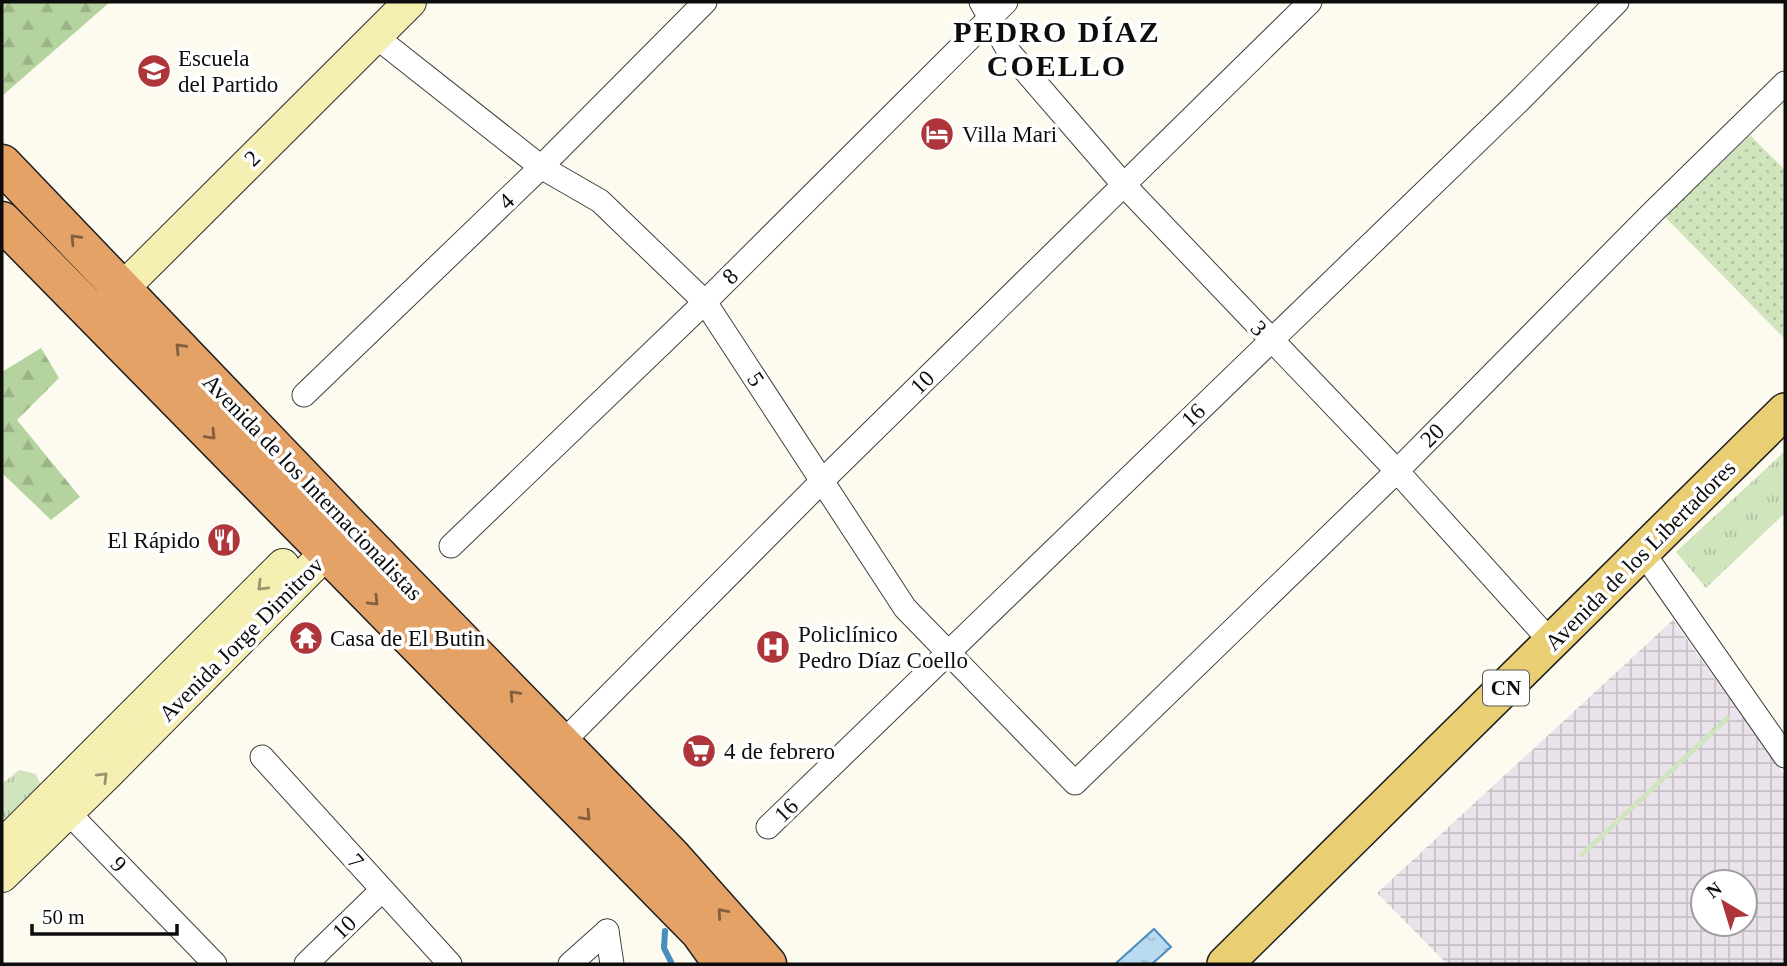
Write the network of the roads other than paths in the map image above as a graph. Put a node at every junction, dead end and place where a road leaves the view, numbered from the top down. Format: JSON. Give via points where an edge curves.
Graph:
{"nodes":[{"id":1,"x":410,"y":2,"type":"edge"},
{"id":2,"x":705,"y":2,"type":"edge"},
{"id":3,"x":1310,"y":2,"type":"edge"},
{"id":4,"x":1617,"y":2,"type":"edge"},
{"id":5,"x":992,"y":7,"type":"edge"},
{"id":6,"x":375,"y":36,"type":"junction"},
{"id":7,"x":1785,"y":83,"type":"edge"},
{"id":8,"x":2,"y":164,"type":"edge"},
{"id":9,"x":541,"y":167,"type":"junction"},
{"id":10,"x":1123,"y":184,"type":"junction"},
{"id":11,"x":2,"y":221,"type":"edge"},
{"id":12,"x":122,"y":288,"type":"junction"},
{"id":13,"x":705,"y":302,"type":"junction"},
{"id":14,"x":95,"y":315,"type":"junction"},
{"id":15,"x":1271,"y":340,"type":"junction"},
{"id":16,"x":304,"y":396,"type":"dead end"},
{"id":17,"x":1785,"y":411,"type":"edge"},
{"id":18,"x":1397,"y":471,"type":"junction"},
{"id":19,"x":823,"y":480,"type":"junction"},
{"id":20,"x":327,"y":537,"type":"junction"},
{"id":21,"x":451,"y":546,"type":"dead end"},
{"id":22,"x":1642,"y":551,"type":"junction"},
{"id":23,"x":1552,"y":642,"type":"junction"},
{"id":24,"x":948,"y":653,"type":"junction"},
{"id":25,"x":550,"y":756,"type":"junction"},
{"id":26,"x":1785,"y":756,"type":"edge"},
{"id":27,"x":262,"y":757,"type":"dead end"},
{"id":28,"x":1075,"y":783,"type":"joint"},
{"id":29,"x":60,"y":804,"type":"junction"},
{"id":30,"x":768,"y":827,"type":"dead end"},
{"id":31,"x":2,"y":845,"type":"edge"},
{"id":32,"x":2,"y":876,"type":"edge"},
{"id":33,"x":382,"y":890,"type":"junction"},
{"id":34,"x":215,"y":964,"type":"edge"},
{"id":35,"x":306,"y":964,"type":"edge"},
{"id":36,"x":450,"y":964,"type":"edge"},
{"id":37,"x":570,"y":964,"type":"edge"},
{"id":38,"x":612,"y":964,"type":"edge"},
{"id":39,"x":723,"y":964,"type":"edge"},
{"id":40,"x":767,"y":964,"type":"edge"},
{"id":41,"x":1225,"y":964,"type":"edge"}],
"edges":[{"from":1,"to":6,"type":"main road","name":"2"},
{"from":2,"to":9,"type":"street","name":"4"},
{"from":3,"to":10,"type":"street","name":"10"},
{"from":4,"to":15,"type":"street","name":"16"},
{"from":5,"to":10,"type":"street","name":"3","via":[[1009,52]]},
{"from":5,"to":13,"type":"street","name":"8"},
{"from":6,"to":9,"type":"street","name":"5"},
{"from":6,"to":12,"type":"main road","name":"2"},
{"from":7,"to":18,"type":"street","name":"20"},
{"from":12,"to":8,"type":"highway","name":"Avenida de los Internacionalistas","one_way":true},
{"from":9,"to":13,"type":"street","name":"5","via":[[600,201]]},
{"from":9,"to":16,"type":"street","name":"4"},
{"from":10,"to":15,"type":"street","name":"3"},
{"from":10,"to":19,"type":"street","name":"10"},
{"from":11,"to":14,"type":"highway","name":"Avenida de los Internacionalistas"},
{"from":12,"to":14,"type":"main road","name":"2"},
{"from":20,"to":12,"type":"highway","name":"Avenida de los Internacionalistas","one_way":true},
{"from":13,"to":19,"type":"street","name":"5"},
{"from":13,"to":21,"type":"street","name":"8"},
{"from":14,"to":20,"type":"highway","name":"Avenida de los Internacionalistas","one_way":true},
{"from":15,"to":18,"type":"street","name":"3"},
{"from":15,"to":24,"type":"street","name":"16"},
{"from":17,"to":22,"type":"main road","name":"Avenida de los Libertadores","number":"CN"},
{"from":18,"to":23,"type":"street","name":"3"},
{"from":18,"to":28,"type":"street","name":"20"},
{"from":19,"to":24,"type":"street","name":"5","via":[[905,608]]},
{"from":19,"to":25,"type":"street","name":"10"},
{"from":20,"to":25,"type":"highway","name":"Avenida de los Internacionalistas"},
{"from":20,"to":29,"type":"main road","name":"Avenida Jorge Dimitrov"},
{"from":22,"to":23,"type":"main road","name":"Avenida de los Libertadores","number":"CN"},
{"from":22,"to":26,"type":"street"},
{"from":23,"to":41,"type":"main road","name":"Avenida de los Libertadores","number":"CN"},
{"from":24,"to":28,"type":"street","name":"5"},
{"from":24,"to":30,"type":"street","name":"16"},
{"from":25,"to":39,"type":"highway","name":"Avenida de los Internacionalistas","one_way":true},
{"from":40,"to":25,"type":"highway","name":"Avenida de los Internacionalistas","one_way":true,"via":[[681,866]]},
{"from":27,"to":33,"type":"street","name":"7"},
{"from":29,"to":31,"type":"main road","name":"Avenida Jorge Dimitrov"},
{"from":29,"to":32,"type":"main road","name":"Avenida Jorge Dimitrov"},
{"from":29,"to":34,"type":"street","name":"9"},
{"from":33,"to":35,"type":"street","name":"10"},
{"from":33,"to":36,"type":"street","name":"7"},
{"from":37,"to":38,"type":"street","via":[[607,930]]}]}
